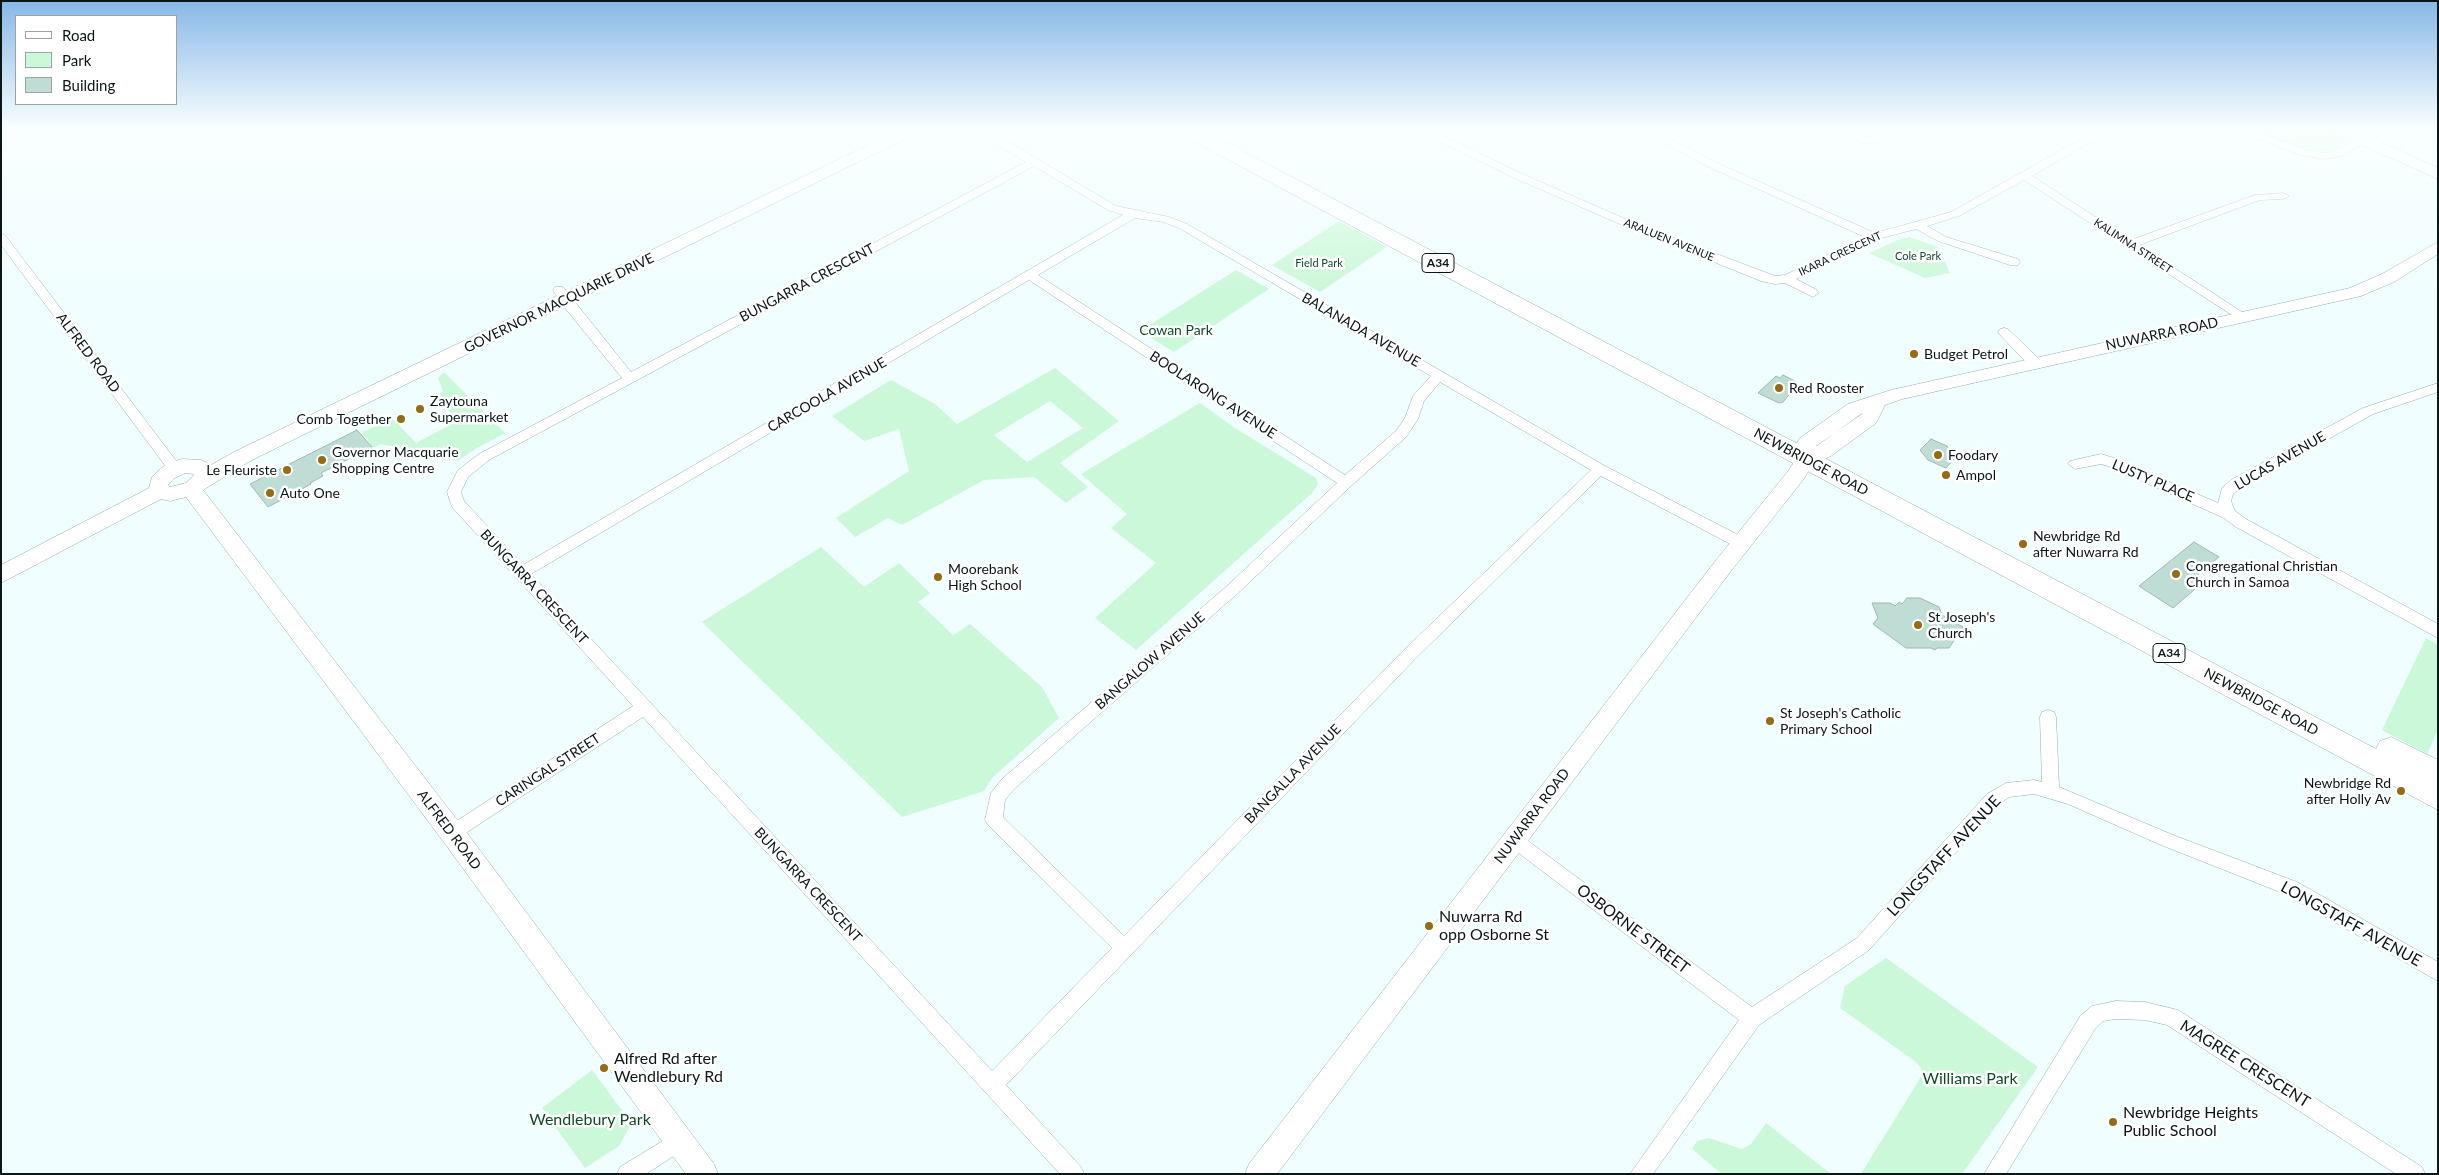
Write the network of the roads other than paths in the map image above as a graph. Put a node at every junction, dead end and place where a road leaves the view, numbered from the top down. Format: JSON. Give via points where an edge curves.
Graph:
{"nodes":[{"id":1,"x":774,"y":183,"type":"edge"},
{"id":2,"x":800,"y":183,"type":"edge"},
{"id":3,"x":995,"y":183,"type":"edge"},
{"id":4,"x":1069,"y":183,"type":"edge"},
{"id":5,"x":1291,"y":183,"type":"edge"},
{"id":6,"x":1316,"y":183,"type":"edge"},
{"id":7,"x":1535,"y":183,"type":"edge"},
{"id":8,"x":1753,"y":183,"type":"edge"},
{"id":9,"x":2012,"y":183,"type":"edge"},
{"id":10,"x":2036,"y":183,"type":"edge"},
{"id":11,"x":2283,"y":196,"type":"dead end"},
{"id":12,"x":1133,"y":214,"type":"junction"},
{"id":13,"x":1918,"y":225,"type":"junction"},
{"id":14,"x":1874,"y":237,"type":"junction"},
{"id":15,"x":1,"y":238,"type":"edge"},
{"id":16,"x":2130,"y":244,"type":"junction"},
{"id":17,"x":2438,"y":247,"type":"edge"},
{"id":18,"x":2014,"y":262,"type":"dead end"},
{"id":19,"x":1030,"y":275,"type":"junction"},
{"id":20,"x":1787,"y":279,"type":"junction"},
{"id":21,"x":1813,"y":293,"type":"dead end"},
{"id":22,"x":562,"y":295,"type":"junction"},
{"id":23,"x":2241,"y":317,"type":"junction"},
{"id":24,"x":2004,"y":332,"type":"dead end"},
{"id":25,"x":2034,"y":362,"type":"junction"},
{"id":26,"x":1438,"y":375,"type":"junction"},
{"id":27,"x":629,"y":378,"type":"junction"},
{"id":28,"x":2438,"y":386,"type":"edge"},
{"id":29,"x":1812,"y":451,"type":"junction"},
{"id":30,"x":2075,"y":464,"type":"dead end"},
{"id":31,"x":175,"y":469,"type":"junction"},
{"id":32,"x":1600,"y":469,"type":"junction"},
{"id":33,"x":197,"y":477,"type":"junction"},
{"id":34,"x":1346,"y":482,"type":"junction"},
{"id":35,"x":160,"y":491,"type":"junction"},
{"id":36,"x":2229,"y":514,"type":"junction"},
{"id":37,"x":1741,"y":544,"type":"junction"},
{"id":38,"x":520,"y":573,"type":"junction"},
{"id":39,"x":1,"y":575,"type":"edge"},
{"id":40,"x":2438,"y":632,"type":"edge"},
{"id":41,"x":645,"y":707,"type":"junction"},
{"id":42,"x":2048,"y":717,"type":"dead end"},
{"id":43,"x":2438,"y":775,"type":"edge"},
{"id":44,"x":2050,"y":792,"type":"junction"},
{"id":45,"x":2438,"y":797,"type":"edge"},
{"id":46,"x":452,"y":833,"type":"junction"},
{"id":47,"x":1514,"y":840,"type":"junction"},
{"id":48,"x":1124,"y":948,"type":"junction"},
{"id":49,"x":2438,"y":972,"type":"edge"},
{"id":50,"x":1752,"y":1018,"type":"junction"},
{"id":51,"x":992,"y":1085,"type":"junction"},
{"id":52,"x":679,"y":1141,"type":"junction"},
{"id":53,"x":626,"y":1174,"type":"edge"},
{"id":54,"x":704,"y":1174,"type":"edge"},
{"id":55,"x":1074,"y":1174,"type":"edge"},
{"id":56,"x":1259,"y":1174,"type":"edge"},
{"id":57,"x":1640,"y":1174,"type":"edge"},
{"id":58,"x":1994,"y":1174,"type":"edge"},
{"id":59,"x":2415,"y":1174,"type":"edge"}],
"edges":[{"from":1,"to":22,"type":"main road","name":"GOVERNOR MACQUARIE DRIVE","via":[[679,229]]},
{"from":2,"to":22,"type":"main road","name":"GOVERNOR MACQUARIE DRIVE"},
{"from":3,"to":27,"type":"street","name":"BUNGARRA CRESCENT"},
{"from":4,"to":12,"type":"street","name":"BALANADA AVENUE","via":[[1112,208]]},
{"from":5,"to":29,"type":"highway","name":"NEWBRIDGE ROAD","number":"A34"},
{"from":6,"to":29,"type":"highway","name":"NEWBRIDGE ROAD","number":"A34"},
{"from":7,"to":20,"type":"street","name":"ARALUEN AVENUE","via":[[1765,278]]},
{"from":8,"to":14,"type":"street"},
{"from":9,"to":13,"type":"street","name":"IKARA CRESCENT","via":[[1954,214]]},
{"from":10,"to":16,"type":"street","name":"KALIMNA STREET"},
{"from":11,"to":16,"type":"street","via":[[2259,197]]},
{"from":12,"to":19,"type":"street","name":"CARCOOLA AVENUE"},
{"from":12,"to":26,"type":"street","name":"BALANADA AVENUE","via":[[1165,219],[1183,226]]},
{"from":13,"to":14,"type":"street","name":"IKARA CRESCENT"},
{"from":13,"to":18,"type":"street","via":[[1942,239]]},
{"from":14,"to":20,"type":"street","name":"IKARA CRESCENT"},
{"from":15,"to":31,"type":"street","name":"ALFRED ROAD"},
{"from":16,"to":23,"type":"street","name":"KALIMNA STREET"},
{"from":17,"to":23,"type":"main road","name":"NUWARRA ROAD","via":[[2367,288]]},
{"from":19,"to":34,"type":"street","name":"BOOLARONG AVENUE"},
{"from":19,"to":38,"type":"street","name":"CARCOOLA AVENUE"},
{"from":20,"to":21,"type":"street","name":"ARALUEN AVENUE"},
{"from":22,"to":27,"type":"street"},
{"from":22,"to":33,"type":"main road","name":"GOVERNOR MACQUARIE DRIVE","via":[[254,435]]},
{"from":23,"to":25,"type":"main road","name":"NUWARRA ROAD"},
{"from":24,"to":25,"type":"street"},
{"from":25,"to":29,"type":"main road","name":"NUWARRA ROAD","via":[[1933,384],[1877,402],[1869,418]]},
{"from":26,"to":32,"type":"street","name":"BALANADA AVENUE"},
{"from":26,"to":34,"type":"street","name":"BANGALOW AVENUE","via":[[1418,398],[1411,419],[1401,434]]},
{"from":27,"to":38,"type":"street","name":"BUNGARRA CRESCENT","via":[[484,457],[468,469],[456,485],[457,503]]},
{"from":28,"to":36,"type":"street","name":"LUCAS AVENUE","via":[[2368,411],[2236,484],[2227,492],[2224,501]]},
{"from":29,"to":37,"type":"main road","name":"NUWARRA ROAD"},
{"from":29,"to":43,"type":"highway","name":"NEWBRIDGE ROAD","number":"A34"},
{"from":29,"to":45,"type":"highway","name":"NEWBRIDGE ROAD","number":"A34"},
{"from":30,"to":36,"type":"street","name":"LUSTY PLACE","via":[[2101,459],[2112,462]]},
{"from":31,"to":33,"type":"main road"},
{"from":31,"to":35,"type":"main road","via":[[159,482]]},
{"from":32,"to":37,"type":"street","name":"BALANADA AVENUE"},
{"from":32,"to":48,"type":"street","name":"BANGALLA AVENUE","via":[[1408,656]]},
{"from":33,"to":35,"type":"main road","via":[[178,494]]},
{"from":33,"to":46,"type":"main road","name":"ALFRED ROAD","via":[[195,496]]},
{"from":34,"to":48,"type":"street","name":"BANGALOW AVENUE","via":[[1232,590],[1008,784],[996,798],[994,820]]},
{"from":35,"to":39,"type":"main road"},
{"from":36,"to":40,"type":"street"},
{"from":37,"to":47,"type":"main road","name":"NUWARRA ROAD"},
{"from":38,"to":41,"type":"street","name":"BUNGARRA CRESCENT"},
{"from":41,"to":46,"type":"street","name":"CARINGAL STREET"},
{"from":41,"to":51,"type":"street","name":"BUNGARRA CRESCENT"},
{"from":42,"to":44,"type":"street"},
{"from":44,"to":49,"type":"street","name":"LONGSTAFF AVENUE","via":[[2291,888]]},
{"from":44,"to":50,"type":"street","name":"LONGSTAFF AVENUE","via":[[2034,787],[2006,790],[1992,799],[1863,944]]},
{"from":46,"to":52,"type":"main road","name":"ALFRED ROAD"},
{"from":47,"to":50,"type":"street","name":"OSBORNE STREET"},
{"from":47,"to":56,"type":"main road","name":"NUWARRA ROAD"},
{"from":48,"to":51,"type":"street","name":"BANGALLA AVENUE"},
{"from":50,"to":57,"type":"street","name":"LONGSTAFF AVENUE"},
{"from":51,"to":55,"type":"street","name":"BUNGARRA CRESCENT"},
{"from":52,"to":53,"type":"street"},
{"from":52,"to":54,"type":"main road","name":"ALFRED ROAD"},
{"from":58,"to":59,"type":"street","name":"MAGREE CRESCENT","via":[[2088,1022],[2099,1013],[2116,1010],[2145,1011],[2171,1017]]}]}
